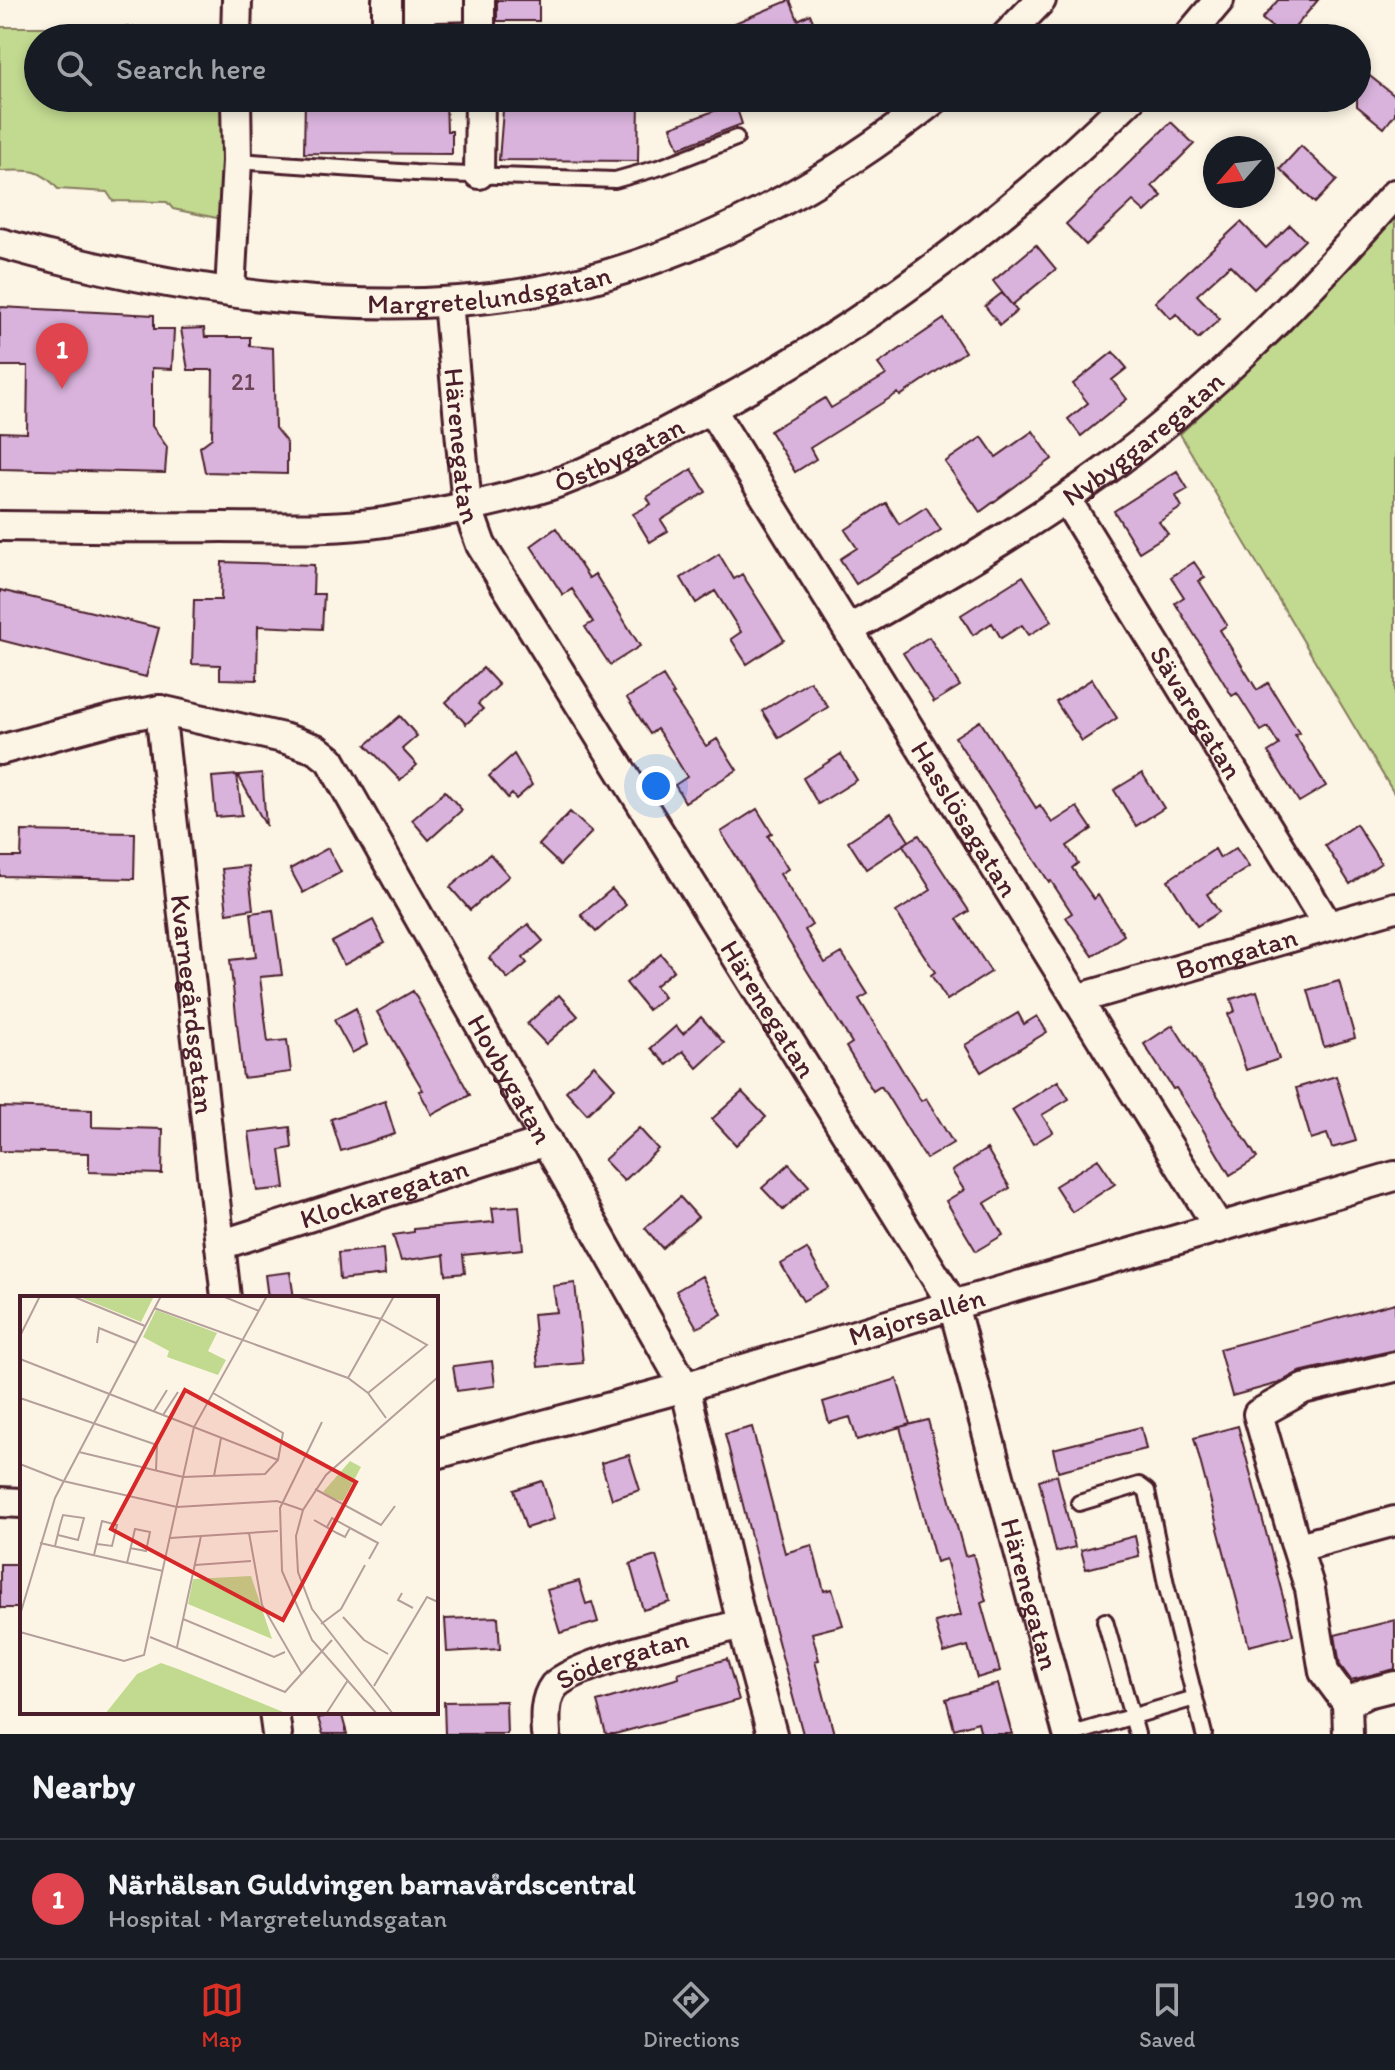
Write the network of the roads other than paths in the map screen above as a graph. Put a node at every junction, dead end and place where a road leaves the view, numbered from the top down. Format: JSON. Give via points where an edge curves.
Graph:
{"nodes":[{"id":1,"x":237,"y":0,"type":"edge"},
{"id":2,"x":387,"y":0,"type":"edge"},
{"id":3,"x":480,"y":0,"type":"edge"},
{"id":4,"x":1041,"y":0,"type":"edge"},
{"id":5,"x":1219,"y":0,"type":"edge"},
{"id":6,"x":236,"y":24,"type":"edge"},
{"id":7,"x":387,"y":24,"type":"edge"},
{"id":8,"x":480,"y":24,"type":"edge"},
{"id":9,"x":1018,"y":24,"type":"edge"},
{"id":10,"x":1199,"y":24,"type":"edge"},
{"id":11,"x":236,"y":112,"type":"edge"},
{"id":12,"x":480,"y":112,"type":"edge"},
{"id":13,"x":918,"y":112,"type":"edge"},
{"id":14,"x":1117,"y":112,"type":"edge"},
{"id":15,"x":736,"y":138,"type":"dead end"},
{"id":16,"x":237,"y":161,"type":"junction"},
{"id":17,"x":479,"y":174,"type":"junction"},
{"id":18,"x":1395,"y":194,"type":"edge"},
{"id":19,"x":0,"y":243,"type":"edge"},
{"id":20,"x":230,"y":292,"type":"junction"},
{"id":21,"x":448,"y":302,"type":"junction"},
{"id":22,"x":711,"y":409,"type":"junction"},
{"id":23,"x":1066,"y":499,"type":"junction"},
{"id":24,"x":467,"y":506,"type":"junction"},
{"id":25,"x":0,"y":526,"type":"edge"},
{"id":26,"x":850,"y":629,"type":"junction"},
{"id":27,"x":160,"y":710,"type":"junction"},
{"id":28,"x":0,"y":750,"type":"edge"},
{"id":29,"x":1395,"y":907,"type":"edge"},
{"id":30,"x":1328,"y":926,"type":"junction"},
{"id":31,"x":1077,"y":999,"type":"junction"},
{"id":32,"x":547,"y":1141,"type":"junction"},
{"id":33,"x":1395,"y":1176,"type":"edge"},
{"id":34,"x":1219,"y":1228,"type":"junction"},
{"id":35,"x":220,"y":1245,"type":"junction"},
{"id":36,"x":226,"y":1296,"type":"edge"},
{"id":37,"x":953,"y":1305,"type":"junction"},
{"id":38,"x":1395,"y":1367,"type":"edge"},
{"id":39,"x":685,"y":1387,"type":"junction"},
{"id":40,"x":438,"y":1453,"type":"edge"},
{"id":41,"x":0,"y":1502,"type":"edge"},
{"id":42,"x":20,"y":1503,"type":"edge"},
{"id":43,"x":1079,"y":1503,"type":"dead end"},
{"id":44,"x":1395,"y":1521,"type":"edge"},
{"id":45,"x":1295,"y":1542,"type":"junction"},
{"id":46,"x":1105,"y":1621,"type":"dead end"},
{"id":47,"x":742,"y":1624,"type":"junction"},
{"id":48,"x":1395,"y":1686,"type":"edge"},
{"id":49,"x":1195,"y":1698,"type":"junction"},
{"id":50,"x":1347,"y":1703,"type":"junction"},
{"id":51,"x":274,"y":1714,"type":"edge"},
{"id":52,"x":1132,"y":1717,"type":"junction"},
{"id":53,"x":277,"y":1734,"type":"edge"},
{"id":54,"x":546,"y":1734,"type":"edge"},
{"id":55,"x":772,"y":1734,"type":"edge"},
{"id":56,"x":1071,"y":1734,"type":"edge"},
{"id":57,"x":1137,"y":1734,"type":"edge"},
{"id":58,"x":1204,"y":1734,"type":"edge"},
{"id":59,"x":1348,"y":1734,"type":"edge"}],
"edges":[{"from":1,"to":6,"type":"street"},
{"from":2,"to":7,"type":"street"},
{"from":3,"to":8,"type":"street"},
{"from":4,"to":9,"type":"street"},
{"from":5,"to":10,"type":"street"},
{"from":11,"to":16,"type":"street"},
{"from":12,"to":17,"type":"street"},
{"from":13,"to":21,"type":"street","name":"Margretelundsgatan","via":[[802,190],[679,250],[566,285]]},
{"from":14,"to":22,"type":"street","name":"Östbygatan","via":[[1073,156],[946,261],[836,337]]},
{"from":15,"to":17,"type":"lane","via":[[615,180]]},
{"from":16,"to":17,"type":"lane"},
{"from":16,"to":20,"type":"street"},
{"from":18,"to":23,"type":"street","name":"Nybyggaregatan","via":[[1244,354]]},
{"from":19,"to":20,"type":"street","name":"Margretelundsgatan","via":[[75,264]]},
{"from":20,"to":21,"type":"street","name":"Margretelundsgatan","via":[[369,303]]},
{"from":21,"to":24,"type":"street","name":"Härenegatan"},
{"from":22,"to":24,"type":"street","name":"Östbygatan","via":[[571,476]]},
{"from":22,"to":26,"type":"street","name":"Hasslösagatan"},
{"from":23,"to":26,"type":"street","name":"Nybyggaregatan"},
{"from":23,"to":30,"type":"street","name":"Sävaregatan"},
{"from":24,"to":25,"type":"street","name":"Östbygatan","via":[[384,522],[295,528]]},
{"from":24,"to":37,"type":"street","name":"Härenegatan","via":[[481,545],[502,580]]},
{"from":26,"to":31,"type":"street","name":"Hasslösagatan"},
{"from":27,"to":28,"type":"street","name":"Hovbygatan"},
{"from":27,"to":32,"type":"street","name":"Hovbygatan","via":[[283,738],[316,749],[330,760]]},
{"from":27,"to":35,"type":"street","name":"Kvarnegårdsgatan"},
{"from":29,"to":30,"type":"street","name":"Bomgatan"},
{"from":30,"to":31,"type":"street","name":"Bomgatan"},
{"from":31,"to":34,"type":"street","name":"Hasslösagatan"},
{"from":32,"to":35,"type":"street","name":"Klockaregatan"},
{"from":32,"to":39,"type":"street","name":"Hovbygatan"},
{"from":33,"to":34,"type":"street","name":"Majorsallén"},
{"from":34,"to":37,"type":"street","name":"Majorsallén"},
{"from":35,"to":36,"type":"street","name":"Kvarnegårdsgatan"},
{"from":37,"to":39,"type":"street","name":"Majorsallén"},
{"from":37,"to":56,"type":"street","name":"Härenegatan"},
{"from":38,"to":45,"type":"street","via":[[1303,1389],[1258,1414]]},
{"from":39,"to":40,"type":"street","name":"Majorsallén"},
{"from":39,"to":47,"type":"street","name":"Hovbygatan"},
{"from":41,"to":42,"type":"street"},
{"from":43,"to":49,"type":"lane","via":[[1139,1485],[1147,1491]]},
{"from":44,"to":45,"type":"street","via":[[1299,1547]]},
{"from":45,"to":50,"type":"street","via":[[1310,1589],[1324,1672]]},
{"from":46,"to":52,"type":"lane"},
{"from":47,"to":54,"type":"street","name":"Södergatan","via":[[576,1671],[552,1688]]},
{"from":47,"to":55,"type":"street","name":"Hovbygatan"},
{"from":48,"to":50,"type":"street"},
{"from":49,"to":52,"type":"lane"},
{"from":49,"to":58,"type":"lane"},
{"from":50,"to":59,"type":"street"},
{"from":51,"to":53,"type":"street"},
{"from":52,"to":56,"type":"lane"},
{"from":52,"to":57,"type":"lane"}]}
